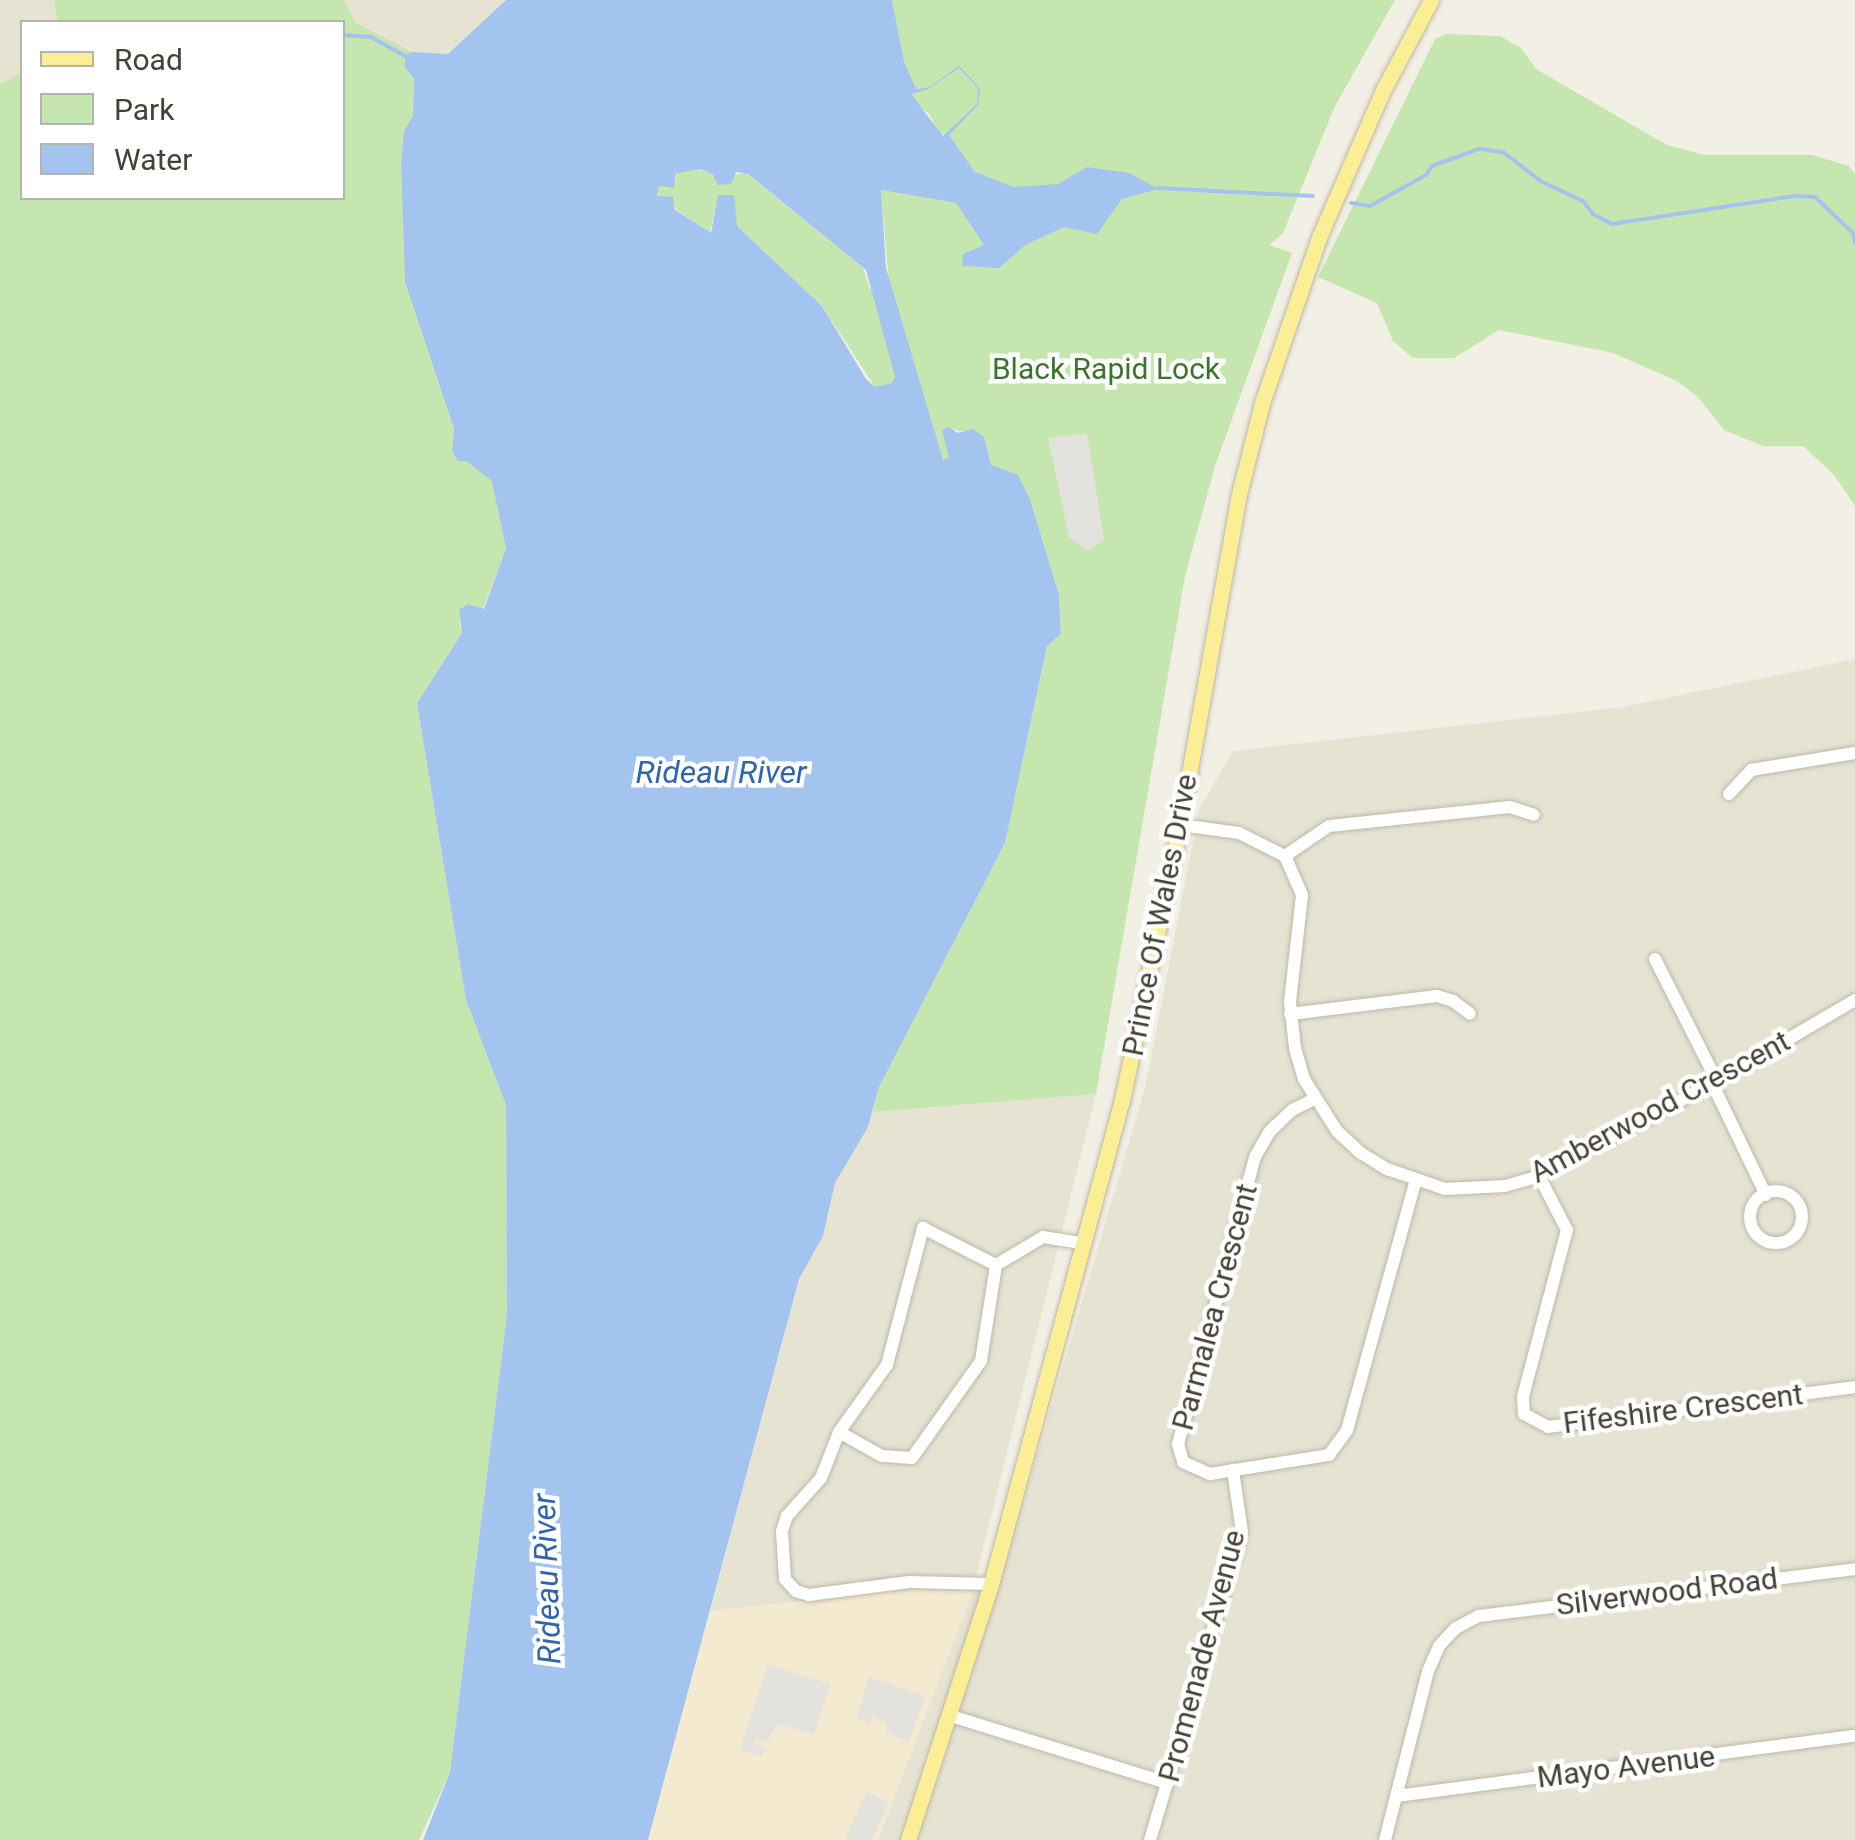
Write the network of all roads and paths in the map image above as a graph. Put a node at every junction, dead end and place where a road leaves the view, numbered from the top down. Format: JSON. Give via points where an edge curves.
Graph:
{"nodes":[{"id":1,"x":1431,"y":0,"type":"edge"},
{"id":2,"x":1855,"y":752,"type":"edge"},
{"id":3,"x":1729,"y":794,"type":"dead end"},
{"id":4,"x":1534,"y":814,"type":"dead end"},
{"id":5,"x":1180,"y":825,"type":"junction"},
{"id":6,"x":1285,"y":856,"type":"junction"},
{"id":7,"x":1655,"y":959,"type":"dead end"},
{"id":8,"x":1855,"y":1000,"type":"edge"},
{"id":9,"x":1290,"y":1014,"type":"junction"},
{"id":10,"x":1470,"y":1014,"type":"dead end"},
{"id":11,"x":1715,"y":1082,"type":"junction"},
{"id":12,"x":1314,"y":1099,"type":"junction"},
{"id":13,"x":1540,"y":1176,"type":"junction"},
{"id":14,"x":1416,"y":1180,"type":"junction"},
{"id":15,"x":1766,"y":1195,"type":"junction"},
{"id":16,"x":1082,"y":1243,"type":"junction"},
{"id":17,"x":996,"y":1266,"type":"junction"},
{"id":18,"x":1855,"y":1387,"type":"edge"},
{"id":19,"x":840,"y":1432,"type":"junction"},
{"id":20,"x":1233,"y":1470,"type":"junction"},
{"id":21,"x":1855,"y":1569,"type":"edge"},
{"id":22,"x":991,"y":1584,"type":"junction"},
{"id":23,"x":950,"y":1716,"type":"junction"},
{"id":24,"x":1855,"y":1736,"type":"edge"},
{"id":25,"x":1168,"y":1783,"type":"junction"},
{"id":26,"x":1397,"y":1796,"type":"junction"},
{"id":27,"x":908,"y":1840,"type":"edge"},
{"id":28,"x":1150,"y":1840,"type":"edge"},
{"id":29,"x":1386,"y":1840,"type":"edge"}],
"edges":[{"from":1,"to":5,"type":"main road","name":"Prince Of Wales Drive","via":[[1352,162],[1278,350],[1238,498]]},
{"from":2,"to":3,"type":"street","via":[[1752,770]]},
{"from":4,"to":6,"type":"street","via":[[1510,808],[1329,826]]},
{"from":5,"to":6,"type":"street","via":[[1239,832]]},
{"from":5,"to":16,"type":"main road","name":"Prince Of Wales Drive","via":[[1122,1100]]},
{"from":6,"to":9,"type":"street","name":"Amberwood Crescent","via":[[1299,882],[1303,913]]},
{"from":7,"to":11,"type":"street"},
{"from":8,"to":11,"type":"street","name":"Amberwood Crescent"},
{"from":9,"to":10,"type":"street","via":[[1438,996]]},
{"from":9,"to":12,"type":"street","name":"Amberwood Crescent"},
{"from":11,"to":13,"type":"street","name":"Amberwood Crescent"},
{"from":11,"to":15,"type":"street"},
{"from":12,"to":14,"type":"street","name":"Amberwood Crescent","via":[[1361,1153]]},
{"from":12,"to":20,"type":"street","name":"Parmalea Crescent","via":[[1270,1131],[1256,1157],[1178,1444],[1183,1462],[1210,1474]]},
{"from":13,"to":14,"type":"street","name":"Amberwood Crescent","via":[[1504,1186],[1445,1189]]},
{"from":13,"to":18,"type":"street","name":"Fifeshire Crescent","via":[[1567,1230],[1523,1396],[1524,1414],[1548,1427]]},
{"from":14,"to":20,"type":"street","name":"Parmalea Crescent","via":[[1347,1430],[1330,1455]]},
{"from":15,"to":15,"type":"street","via":[[1750,1211],[1750,1226],[1763,1241],[1780,1241],[1799,1228],[1803,1209],[1790,1194]]},
{"from":16,"to":17,"type":"street","via":[[1043,1237]]},
{"from":16,"to":22,"type":"main road","name":"Prince Of Wales Drive"},
{"from":17,"to":19,"type":"street","via":[[980,1362],[916,1454],[890,1459]]},
{"from":17,"to":19,"type":"street","via":[[924,1228],[887,1365]]},
{"from":19,"to":22,"type":"street","via":[[821,1478],[784,1524],[789,1586],[823,1596],[910,1582]]},
{"from":20,"to":25,"type":"street","name":"Promenade Avenue","via":[[1242,1532]]},
{"from":21,"to":26,"type":"street","name":"Silverwood Road","via":[[1479,1616],[1456,1628],[1428,1671]]},
{"from":22,"to":23,"type":"main road","name":"Prince Of Wales Drive"},
{"from":23,"to":25,"type":"street"},
{"from":23,"to":27,"type":"main road","name":"Prince Of Wales Drive"},
{"from":24,"to":26,"type":"street","name":"Mayo Avenue"},
{"from":25,"to":28,"type":"street","name":"Promenade Avenue"},
{"from":26,"to":29,"type":"street"}]}
